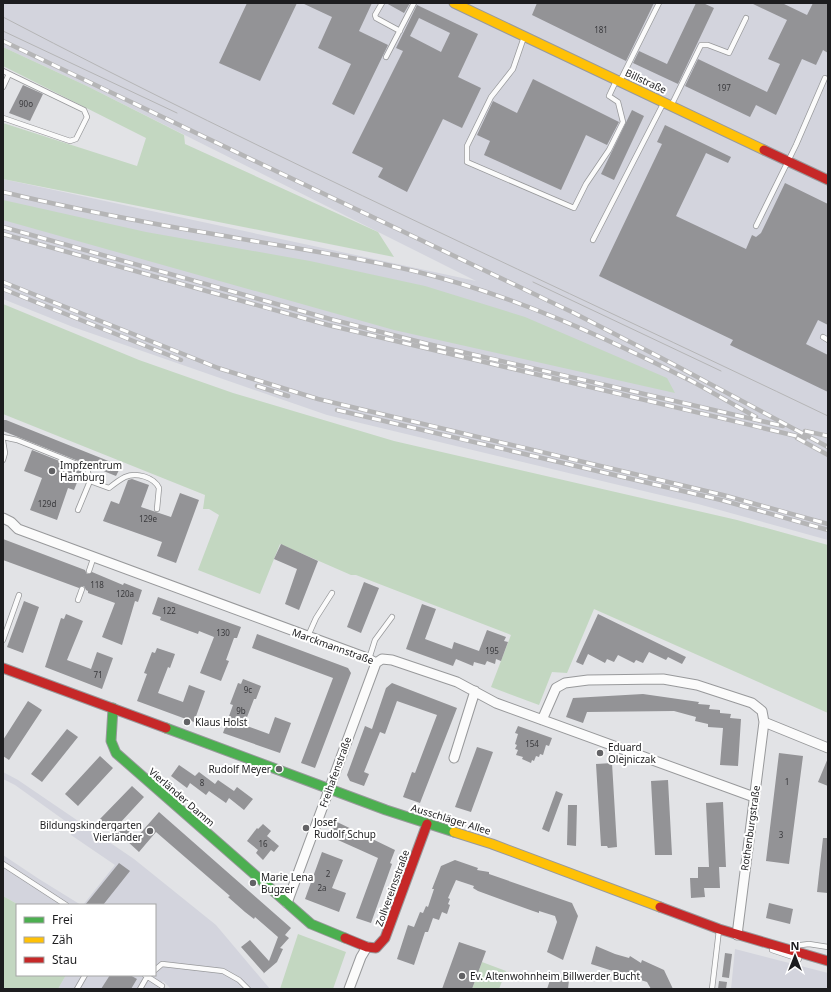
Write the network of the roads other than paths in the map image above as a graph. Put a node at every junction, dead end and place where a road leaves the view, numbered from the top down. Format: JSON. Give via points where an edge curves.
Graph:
{"nodes":[{"id":1,"x":382,"y":3,"type":"edge"},
{"id":2,"x":414,"y":3,"type":"edge"},
{"id":3,"x":454,"y":3,"type":"edge"},
{"id":4,"x":660,"y":3,"type":"edge"},
{"id":5,"x":746,"y":18,"type":"dead end"},
{"id":6,"x":400,"y":32,"type":"junction"},
{"id":7,"x":524,"y":36,"type":"junction"},
{"id":8,"x":386,"y":57,"type":"dead end"},
{"id":9,"x":3,"y":71,"type":"edge"},
{"id":10,"x":9,"y":74,"type":"junction"},
{"id":11,"x":825,"y":78,"type":"dead end"},
{"id":12,"x":619,"y":80,"type":"junction"},
{"id":13,"x":3,"y":87,"type":"edge"},
{"id":14,"x":668,"y":104,"type":"junction"},
{"id":15,"x":3,"y":118,"type":"edge"},
{"id":16,"x":787,"y":161,"type":"junction"},
{"id":17,"x":828,"y":180,"type":"edge"},
{"id":18,"x":756,"y":226,"type":"dead end"},
{"id":19,"x":593,"y":240,"type":"dead end"},
{"id":20,"x":3,"y":437,"type":"edge"},
{"id":21,"x":3,"y":441,"type":"edge"},
{"id":22,"x":3,"y":460,"type":"edge"},
{"id":23,"x":90,"y":481,"type":"junction"},
{"id":24,"x":157,"y":509,"type":"dead end"},
{"id":25,"x":78,"y":510,"type":"dead end"},
{"id":26,"x":3,"y":518,"type":"edge"},
{"id":27,"x":94,"y":556,"type":"junction"},
{"id":28,"x":88,"y":571,"type":"dead end"},
{"id":29,"x":82,"y":589,"type":"dead end"},
{"id":30,"x":332,"y":592,"type":"dead end"},
{"id":31,"x":19,"y":595,"type":"dead end"},
{"id":32,"x":78,"y":600,"type":"dead end"},
{"id":33,"x":392,"y":617,"type":"dead end"},
{"id":34,"x":308,"y":636,"type":"junction"},
{"id":35,"x":3,"y":640,"type":"edge"},
{"id":36,"x":372,"y":661,"type":"junction"},
{"id":37,"x":3,"y":668,"type":"edge"},
{"id":38,"x":475,"y":691,"type":"junction"},
{"id":39,"x":113,"y":708,"type":"junction"},
{"id":40,"x":542,"y":720,"type":"junction"},
{"id":41,"x":764,"y":722,"type":"junction"},
{"id":42,"x":828,"y":748,"type":"edge"},
{"id":43,"x":454,"y":758,"type":"dead end"},
{"id":44,"x":329,"y":788,"type":"junction"},
{"id":45,"x":754,"y":797,"type":"junction"},
{"id":46,"x":428,"y":824,"type":"junction"},
{"id":47,"x":3,"y":864,"type":"edge"},
{"id":48,"x":287,"y":903,"type":"junction"},
{"id":49,"x":64,"y":904,"type":"edge"},
{"id":50,"x":719,"y":929,"type":"junction"},
{"id":51,"x":737,"y":934,"type":"junction"},
{"id":52,"x":751,"y":939,"type":"junction"},
{"id":53,"x":367,"y":946,"type":"junction"},
{"id":54,"x":789,"y":947,"type":"junction"},
{"id":55,"x":828,"y":947,"type":"edge"},
{"id":56,"x":828,"y":956,"type":"edge"},
{"id":57,"x":806,"y":961,"type":"dead end"},
{"id":58,"x":828,"y":961,"type":"edge"},
{"id":59,"x":156,"y":969,"type":"edge"},
{"id":60,"x":84,"y":976,"type":"edge"},
{"id":61,"x":147,"y":976,"type":"edge"},
{"id":62,"x":162,"y":986,"type":"dead end"},
{"id":63,"x":77,"y":989,"type":"edge"},
{"id":64,"x":140,"y":989,"type":"edge"},
{"id":65,"x":248,"y":989,"type":"edge"},
{"id":66,"x":349,"y":989,"type":"edge"},
{"id":67,"x":712,"y":989,"type":"edge"}],
"edges":[{"from":1,"to":6,"type":"lane","via":[[375,15],[376,18]]},
{"from":2,"to":6,"type":"lane"},
{"from":3,"to":7,"type":"street","name":"Billstraße"},
{"from":4,"to":12,"type":"lane"},
{"from":5,"to":14,"type":"lane","via":[[729,53],[701,45]]},
{"from":6,"to":8,"type":"lane"},
{"from":7,"to":12,"type":"street","name":"Billstraße"},
{"from":7,"to":12,"type":"lane","via":[[513,69],[491,97],[467,146],[467,162],[574,208],[586,184],[609,150],[622,122],[618,102],[609,96]]},
{"from":9,"to":10,"type":"lane"},
{"from":10,"to":13,"type":"lane"},
{"from":10,"to":15,"type":"lane","via":[[84,110],[87,117],[76,139],[70,141]]},
{"from":11,"to":16,"type":"lane"},
{"from":12,"to":14,"type":"street","name":"Billstraße"},
{"from":14,"to":16,"type":"street","name":"Billstraße"},
{"from":14,"to":19,"type":"lane"},
{"from":16,"to":17,"type":"street","name":"Billstraße"},
{"from":16,"to":18,"type":"lane"},
{"from":20,"to":23,"type":"lane","via":[[17,440],[87,468]]},
{"from":21,"to":22,"type":"lane"},
{"from":23,"to":24,"type":"lane","via":[[109,488],[132,475],[146,477],[160,488]]},
{"from":23,"to":25,"type":"lane"},
{"from":26,"to":27,"type":"street","name":"Marckmannstraße","via":[[18,529]]},
{"from":27,"to":28,"type":"lane"},
{"from":27,"to":34,"type":"street","name":"Marckmannstraße"},
{"from":29,"to":32,"type":"lane"},
{"from":30,"to":34,"type":"lane"},
{"from":31,"to":35,"type":"lane"},
{"from":33,"to":36,"type":"lane","via":[[375,640]]},
{"from":34,"to":36,"type":"street","name":"Marckmannstraße"},
{"from":36,"to":38,"type":"street","name":"Marckmannstraße","via":[[392,660],[457,682]]},
{"from":36,"to":44,"type":"street","name":"Freihafenstraße"},
{"from":37,"to":39,"type":"street"},
{"from":38,"to":40,"type":"street","name":"Marckmannstraße","via":[[496,703]]},
{"from":38,"to":43,"type":"street"},
{"from":39,"to":44,"type":"street","name":"Ausschläger Allee"},
{"from":39,"to":48,"type":"street","name":"Vierländer Damm","via":[[110,741],[116,753]]},
{"from":40,"to":41,"type":"street","name":"Rothenburgstraße","via":[[556,688],[565,683],[588,680],[663,679],[714,689],[757,705],[763,714]]},
{"from":40,"to":45,"type":"street","name":"Marckmannstraße"},
{"from":41,"to":42,"type":"street"},
{"from":41,"to":45,"type":"street","name":"Rothenburgstraße"},
{"from":44,"to":46,"type":"street","name":"Ausschläger Allee"},
{"from":44,"to":48,"type":"street","name":"Freihafenstraße"},
{"from":45,"to":51,"type":"street","name":"Rothenburgstraße"},
{"from":46,"to":50,"type":"street","name":"Ausschläger Allee","via":[[480,839]]},
{"from":46,"to":53,"type":"street","name":"Zollvereinsstraße","via":[[385,938],[376,948]]},
{"from":47,"to":49,"type":"lane"},
{"from":48,"to":53,"type":"street","name":"Vierländer Damm","via":[[311,924]]},
{"from":50,"to":51,"type":"street","name":"Ausschläger Allee"},
{"from":50,"to":67,"type":"lane"},
{"from":51,"to":52,"type":"street","name":"Ausschläger Allee"},
{"from":52,"to":54,"type":"street","name":"Ausschläger Allee"},
{"from":52,"to":57,"type":"lane","via":[[778,953]]},
{"from":53,"to":66,"type":"street"},
{"from":54,"to":55,"type":"lane","via":[[809,944]]},
{"from":54,"to":56,"type":"street","name":"Ausschläger Allee"},
{"from":54,"to":58,"type":"street","name":"Ausschläger Allee"},
{"from":59,"to":65,"type":"lane","via":[[162,964],[223,971],[239,980]]},
{"from":60,"to":63,"type":"lane"},
{"from":61,"to":62,"type":"lane"},
{"from":61,"to":64,"type":"lane"}]}
